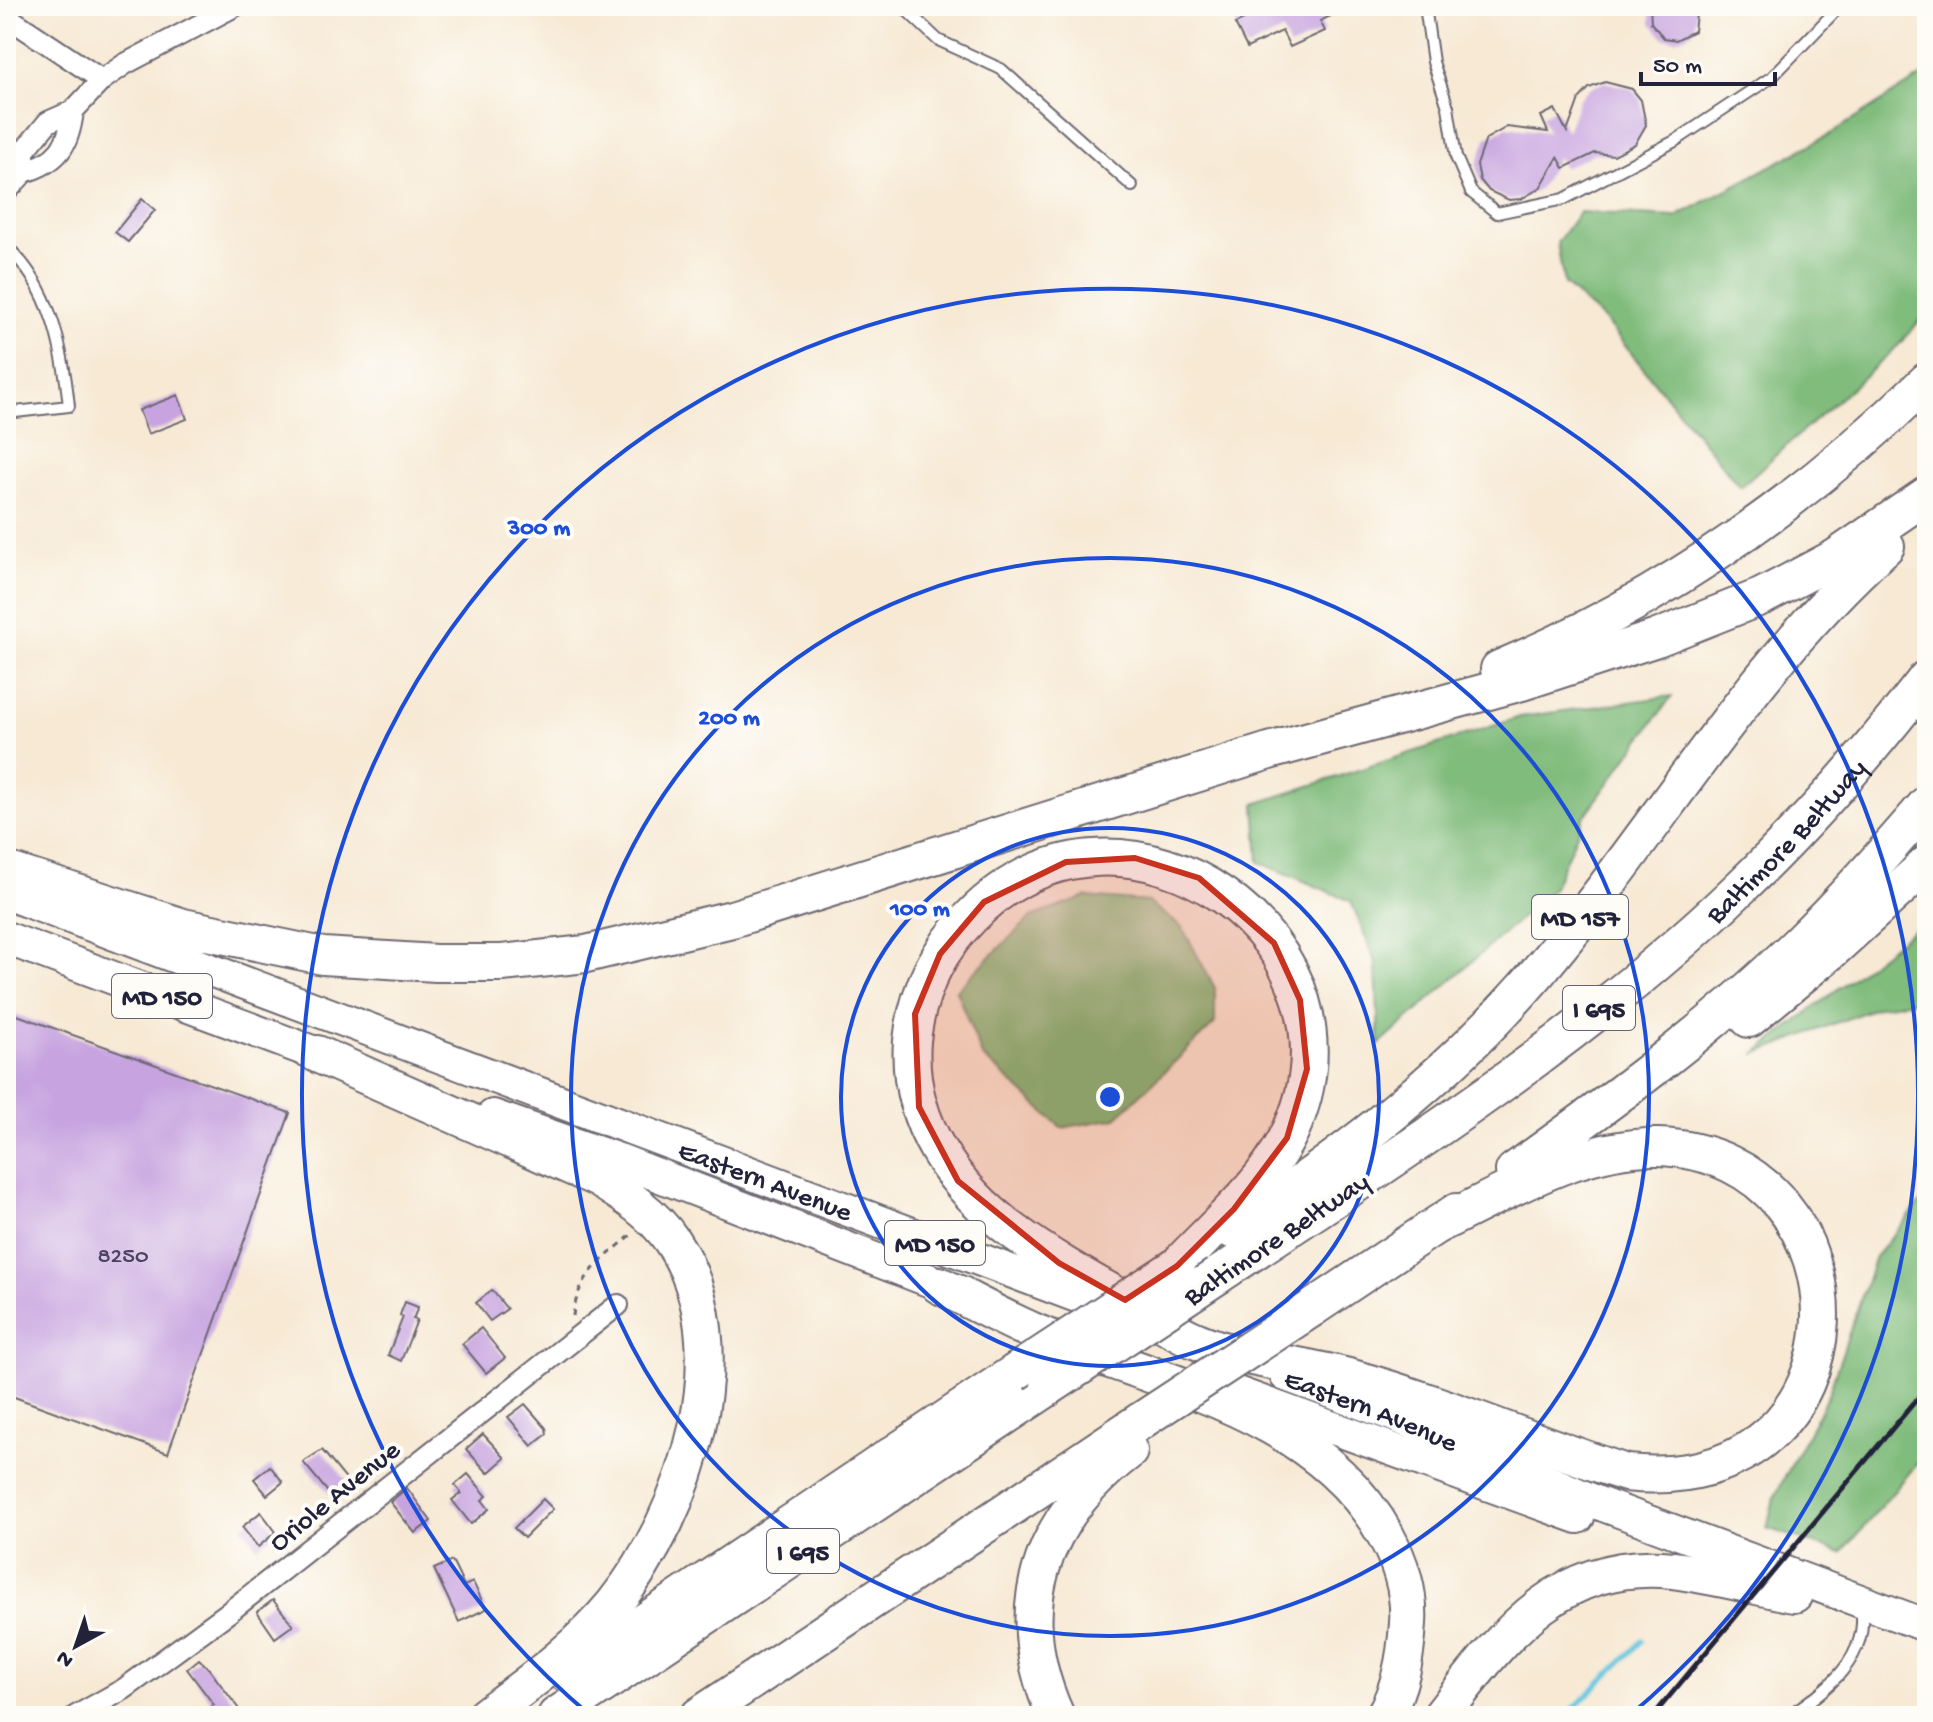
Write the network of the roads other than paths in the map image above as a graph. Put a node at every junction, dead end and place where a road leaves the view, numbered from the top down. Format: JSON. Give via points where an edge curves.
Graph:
{"nodes":[{"id":1,"x":235,"y":6,"type":"edge"},
{"id":2,"x":902,"y":6,"type":"edge"},
{"id":3,"x":1425,"y":6,"type":"edge"},
{"id":4,"x":1840,"y":6,"type":"edge"},
{"id":5,"x":207,"y":12,"type":"edge"},
{"id":6,"x":6,"y":16,"type":"edge"},
{"id":7,"x":102,"y":80,"type":"junction"},
{"id":8,"x":1132,"y":186,"type":"dead end"},
{"id":9,"x":6,"y":192,"type":"edge"},
{"id":10,"x":6,"y":246,"type":"edge"},
{"id":11,"x":1927,"y":381,"type":"edge"},
{"id":12,"x":6,"y":413,"type":"edge"},
{"id":13,"x":1927,"y":495,"type":"edge"},
{"id":14,"x":1927,"y":510,"type":"edge"},
{"id":15,"x":1927,"y":678,"type":"edge"},
{"id":16,"x":1269,"y":751,"type":"junction"},
{"id":17,"x":1927,"y":804,"type":"edge"},
{"id":18,"x":1927,"y":864,"type":"edge"},
{"id":19,"x":6,"y":870,"type":"edge"},
{"id":20,"x":6,"y":893,"type":"edge"},
{"id":21,"x":6,"y":915,"type":"edge"},
{"id":22,"x":6,"y":938,"type":"edge"},
{"id":23,"x":356,"y":1025,"type":"junction"},
{"id":24,"x":317,"y":1054,"type":"junction"},
{"id":25,"x":1594,"y":1114,"type":"junction"},
{"id":26,"x":1437,"y":1225,"type":"junction"},
{"id":27,"x":1177,"y":1266,"type":"junction"},
{"id":28,"x":939,"y":1285,"type":"junction"},
{"id":29,"x":618,"y":1305,"type":"dead end"},
{"id":30,"x":1198,"y":1342,"type":"junction"},
{"id":31,"x":1151,"y":1423,"type":"junction"},
{"id":32,"x":1794,"y":1594,"type":"junction"},
{"id":33,"x":1862,"y":1611,"type":"junction"},
{"id":34,"x":1927,"y":1626,"type":"edge"},
{"id":35,"x":1927,"y":1644,"type":"edge"},
{"id":36,"x":76,"y":1716,"type":"edge"},
{"id":37,"x":485,"y":1716,"type":"edge"},
{"id":38,"x":504,"y":1716,"type":"edge"},
{"id":39,"x":556,"y":1716,"type":"edge"},
{"id":40,"x":699,"y":1716,"type":"edge"},
{"id":41,"x":1056,"y":1716,"type":"edge"},
{"id":42,"x":1384,"y":1716,"type":"edge"},
{"id":43,"x":1441,"y":1716,"type":"edge"},
{"id":44,"x":1788,"y":1716,"type":"edge"}],
"edges":[{"from":1,"to":5,"type":"street"},
{"from":2,"to":8,"type":"lane","via":[[938,40],[1001,69]]},
{"from":3,"to":4,"type":"lane","via":[[1456,157],[1471,192],[1497,213],[1564,199],[1675,141],[1772,77]]},
{"from":5,"to":7,"type":"street"},
{"from":6,"to":7,"type":"street"},
{"from":7,"to":9,"type":"street","via":[[73,111],[48,122],[24,151],[24,172]]},
{"from":10,"to":12,"type":"lane","via":[[50,311],[69,406]]},
{"from":11,"to":16,"type":"highway","via":[[1866,439],[1759,523],[1605,619],[1502,668]]},
{"from":13,"to":16,"type":"highway","via":[[1835,558],[1709,619],[1522,682]]},
{"from":14,"to":27,"type":"highway","number":"MD 157","via":[[1856,572],[1791,641],[1539,971],[1497,1017],[1365,1138]]},
{"from":15,"to":39,"type":"highway","name":"Baltimore Beltway","number":"I 695","bridge":true,"via":[[1809,818],[1742,887],[1664,957],[1497,1087]]},
{"from":16,"to":19,"type":"highway","via":[[732,919],[542,959],[423,963],[297,952],[183,927]]},
{"from":17,"to":25,"type":"highway","number":"I 695","via":[[1797,945],[1717,1017]]},
{"from":18,"to":25,"type":"highway","via":[[1731,1034]]},
{"from":20,"to":23,"type":"main road","name":"Eastern Avenue","number":"MD 150"},
{"from":21,"to":23,"type":"main road","via":[[291,1017]]},
{"from":22,"to":24,"type":"main road","name":"Eastern Avenue","number":"MD 150"},
{"from":23,"to":30,"type":"main road","name":"Eastern Avenue","number":"MD 150"},
{"from":24,"to":28,"type":"main road","name":"Eastern Avenue","number":"MD 150","via":[[619,1160]]},
{"from":24,"to":37,"type":"highway","via":[[597,1178],[628,1197],[671,1240],[697,1300],[703,1381],[687,1469],[671,1513],[613,1605],[576,1643]]},
{"from":25,"to":26,"type":"highway","number":"I 695"},
{"from":26,"to":30,"type":"highway","via":[[1557,1168],[1593,1157],[1656,1147],[1708,1156],[1759,1184],[1799,1231],[1819,1282],[1822,1311],[1813,1365],[1789,1412],[1753,1447],[1726,1462],[1661,1477],[1626,1473],[1351,1378]]},
{"from":26,"to":31,"type":"highway","number":"I 695","bridge":true},
{"from":27,"to":30,"type":"highway","via":[[1265,1174],[1287,1138],[1307,1069],[1300,1000],[1274,943],[1228,897],[1199,878],[1135,858],[1066,862],[1036,872],[984,902],[940,954],[915,1014],[913,1076],[919,1107],[940,1156],[984,1207],[1059,1263]]},
{"from":27,"to":38,"type":"highway","number":"MD 157","bridge":true},
{"from":28,"to":32,"type":"main road","name":"Eastern Avenue","number":"MD 150"},
{"from":28,"to":42,"type":"highway","via":[[1036,1332],[1270,1424],[1335,1473],[1375,1517],[1403,1577],[1409,1611],[1407,1646]]},
{"from":29,"to":36,"type":"street","name":"Oriole Avenue","via":[[229,1612],[124,1689]]},
{"from":30,"to":33,"type":"main road","name":"Eastern Avenue","number":"MD 150","via":[[1394,1415]]},
{"from":31,"to":40,"type":"highway","number":"I 695"},
{"from":31,"to":41,"type":"highway","via":[[1086,1491],[1048,1549],[1032,1611],[1033,1638],[1042,1684]]},
{"from":32,"to":33,"type":"main road","name":"Eastern Avenue","number":"MD 150"},
{"from":32,"to":43,"type":"highway","via":[[1675,1570],[1597,1577],[1552,1596],[1532,1611]]},
{"from":33,"to":34,"type":"main road","name":"Eastern Avenue","number":"MD 150"},
{"from":33,"to":35,"type":"main road","name":"Eastern Avenue","number":"MD 150"},
{"from":33,"to":44,"type":"lane","via":[[1851,1663],[1832,1685]]}]}
